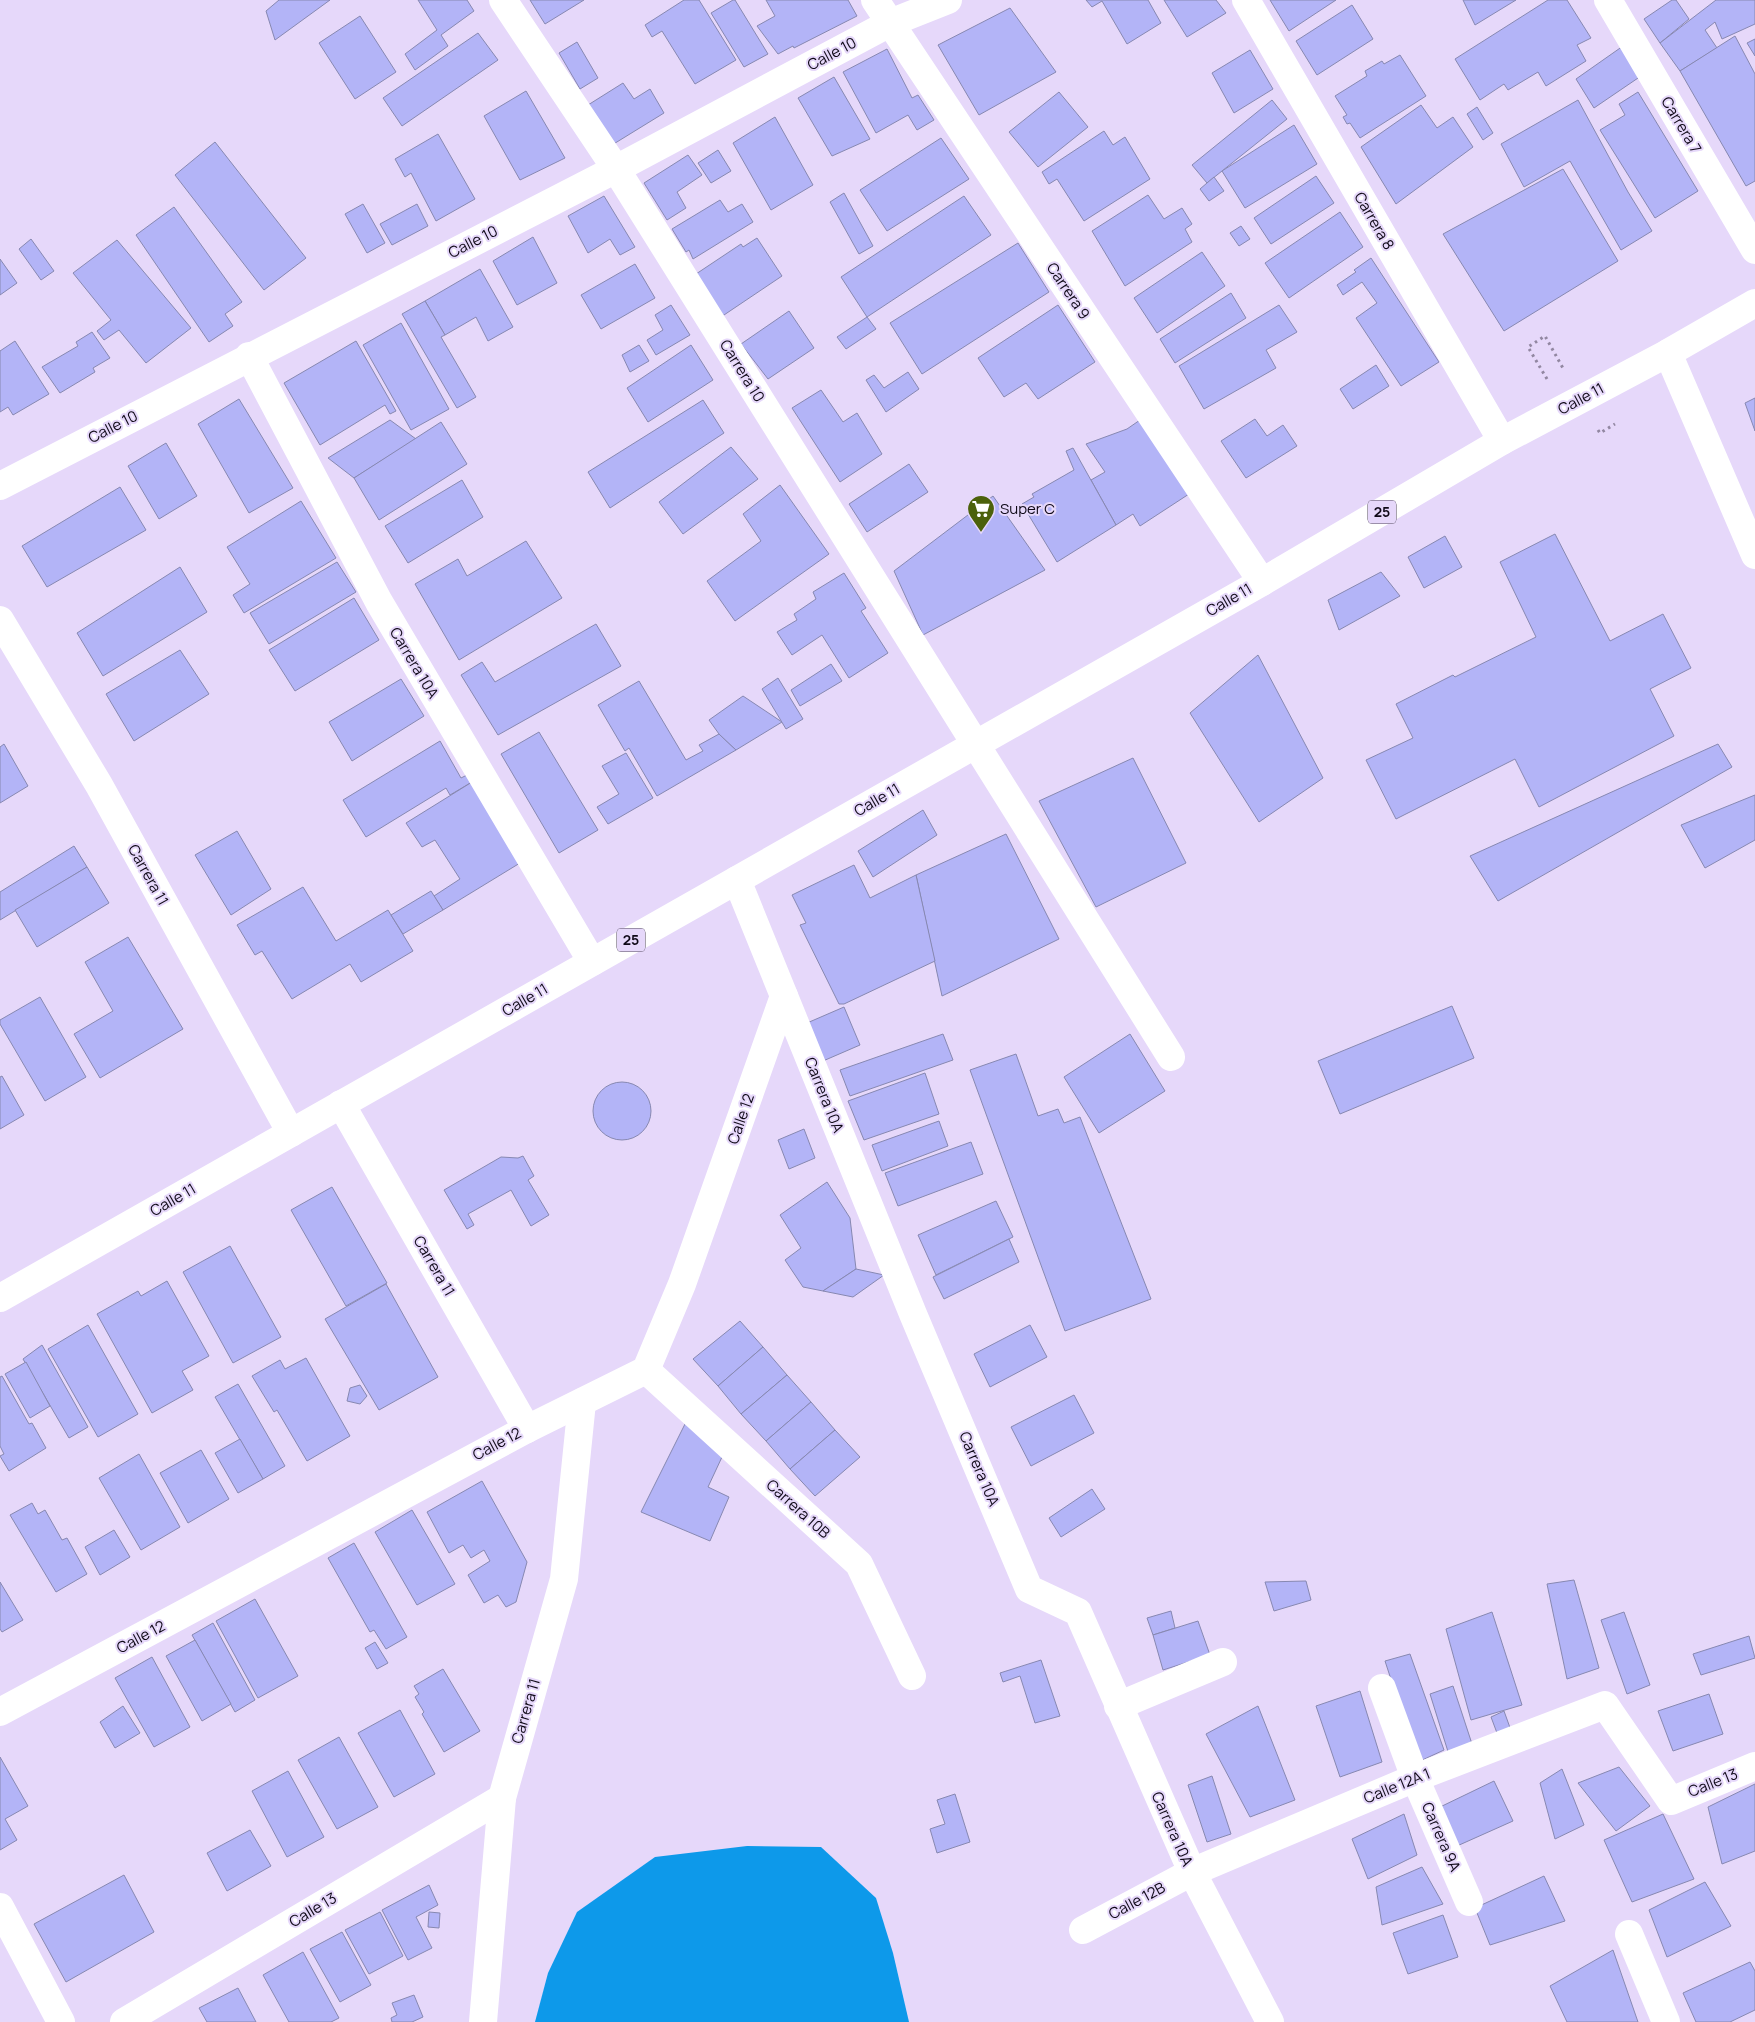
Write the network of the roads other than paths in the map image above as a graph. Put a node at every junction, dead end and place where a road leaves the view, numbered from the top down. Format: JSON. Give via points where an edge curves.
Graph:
{"nodes":[{"id":1,"x":504,"y":0,"type":"edge"},
{"id":2,"x":875,"y":0,"type":"edge"},
{"id":3,"x":948,"y":0,"type":"edge"},
{"id":4,"x":1246,"y":0,"type":"edge"},
{"id":5,"x":1608,"y":0,"type":"edge"},
{"id":6,"x":890,"y":24,"type":"junction"},
{"id":7,"x":616,"y":169,"type":"junction"},
{"id":8,"x":1755,"y":250,"type":"edge"},
{"id":9,"x":1755,"y":303,"type":"edge"},
{"id":10,"x":1668,"y":352,"type":"junction"},
{"id":11,"x":249,"y":356,"type":"junction"},
{"id":12,"x":1502,"y":442,"type":"junction"},
{"id":13,"x":0,"y":486,"type":"edge"},
{"id":14,"x":1755,"y":555,"type":"edge"},
{"id":15,"x":1262,"y":582,"type":"junction"},
{"id":16,"x":0,"y":620,"type":"edge"},
{"id":17,"x":976,"y":744,"type":"junction"},
{"id":18,"x":737,"y":880,"type":"junction"},
{"id":19,"x":592,"y":962,"type":"junction"},
{"id":20,"x":784,"y":996,"type":"junction"},
{"id":21,"x":1170,"y":1056,"type":"dead end"},
{"id":22,"x":341,"y":1104,"type":"junction"},
{"id":23,"x":291,"y":1133,"type":"junction"},
{"id":24,"x":0,"y":1298,"type":"edge"},
{"id":25,"x":646,"y":1370,"type":"junction"},
{"id":26,"x":582,"y":1402,"type":"junction"},
{"id":27,"x":527,"y":1429,"type":"junction"},
{"id":28,"x":1223,"y":1662,"type":"dead end"},
{"id":29,"x":912,"y":1676,"type":"dead end"},
{"id":30,"x":1382,"y":1688,"type":"dead end"},
{"id":31,"x":1118,"y":1706,"type":"junction"},
{"id":32,"x":0,"y":1712,"type":"edge"},
{"id":33,"x":1755,"y":1766,"type":"edge"},
{"id":34,"x":1414,"y":1778,"type":"junction"},
{"id":35,"x":502,"y":1798,"type":"junction"},
{"id":36,"x":1671,"y":1801,"type":"joint"},
{"id":37,"x":1192,"y":1872,"type":"junction"},
{"id":38,"x":1469,"y":1902,"type":"dead end"},
{"id":39,"x":0,"y":1907,"type":"edge"},
{"id":40,"x":1082,"y":1930,"type":"dead end"},
{"id":41,"x":1629,"y":1934,"type":"dead end"},
{"id":42,"x":61,"y":2022,"type":"edge"},
{"id":43,"x":124,"y":2022,"type":"edge"},
{"id":44,"x":483,"y":2022,"type":"edge"},
{"id":45,"x":1270,"y":2022,"type":"edge"},
{"id":46,"x":1666,"y":2022,"type":"edge"}],
"edges":[{"from":1,"to":7,"type":"street","name":"Carrera 10"},
{"from":2,"to":6,"type":"street","name":"Carrera 9"},
{"from":3,"to":6,"type":"street","name":"Calle 10"},
{"from":4,"to":12,"type":"street","name":"Carrera 8"},
{"from":5,"to":8,"type":"street","name":"Carrera 7"},
{"from":6,"to":7,"type":"street","name":"Calle 10"},
{"from":6,"to":15,"type":"street","name":"Carrera 9"},
{"from":7,"to":11,"type":"street","name":"Calle 10"},
{"from":7,"to":17,"type":"street","name":"Carrera 10"},
{"from":9,"to":10,"type":"street","name":"Calle 11","number":"25"},
{"from":10,"to":12,"type":"street","name":"Calle 11","number":"25"},
{"from":10,"to":14,"type":"street"},
{"from":11,"to":13,"type":"street","name":"Calle 10"},
{"from":11,"to":19,"type":"street","name":"Carrera 10A","via":[[379,602]]},
{"from":12,"to":15,"type":"street","name":"Calle 11","number":"25"},
{"from":15,"to":17,"type":"street","name":"Calle 11","number":"25"},
{"from":16,"to":23,"type":"street","name":"Carrera 11","via":[[99,785]]},
{"from":17,"to":18,"type":"street","name":"Calle 11","number":"25"},
{"from":17,"to":21,"type":"street","name":"Carrera 10"},
{"from":18,"to":19,"type":"street","name":"Calle 11","number":"25"},
{"from":18,"to":20,"type":"street","name":"Carrera 10A"},
{"from":19,"to":22,"type":"street","name":"Calle 11","number":"25"},
{"from":20,"to":25,"type":"street","name":"Calle 12","via":[[682,1284]]},
{"from":20,"to":31,"type":"street","name":"Carrera 10A","via":[[1029,1589],[1078,1612]]},
{"from":22,"to":23,"type":"street","name":"Calle 11","number":"25"},
{"from":22,"to":27,"type":"street","name":"Carrera 11"},
{"from":23,"to":24,"type":"street","name":"Calle 11","number":"25"},
{"from":25,"to":26,"type":"street","name":"Calle 12"},
{"from":25,"to":29,"type":"street","name":"Carrera 10B","via":[[859,1564]]},
{"from":26,"to":27,"type":"street","name":"Calle 12"},
{"from":26,"to":35,"type":"street","name":"Carrera 11","via":[[564,1579]]},
{"from":27,"to":32,"type":"street","name":"Calle 12"},
{"from":28,"to":31,"type":"street"},
{"from":30,"to":34,"type":"street","name":"Carrera 9A"},
{"from":31,"to":37,"type":"street","name":"Carrera 10A"},
{"from":33,"to":36,"type":"street","name":"Calle 13"},
{"from":34,"to":36,"type":"street","name":"Calle 12A 1","via":[[1605,1705]]},
{"from":34,"to":37,"type":"street","name":"Calle 12A 1"},
{"from":34,"to":38,"type":"street","name":"Carrera 9A"},
{"from":35,"to":43,"type":"street","name":"Calle 13"},
{"from":35,"to":44,"type":"street","name":"Carrera 11"},
{"from":37,"to":40,"type":"street","name":"Calle 12B"},
{"from":37,"to":45,"type":"street","name":"Carrera 10A"},
{"from":39,"to":42,"type":"street"},
{"from":41,"to":46,"type":"street"}]}
